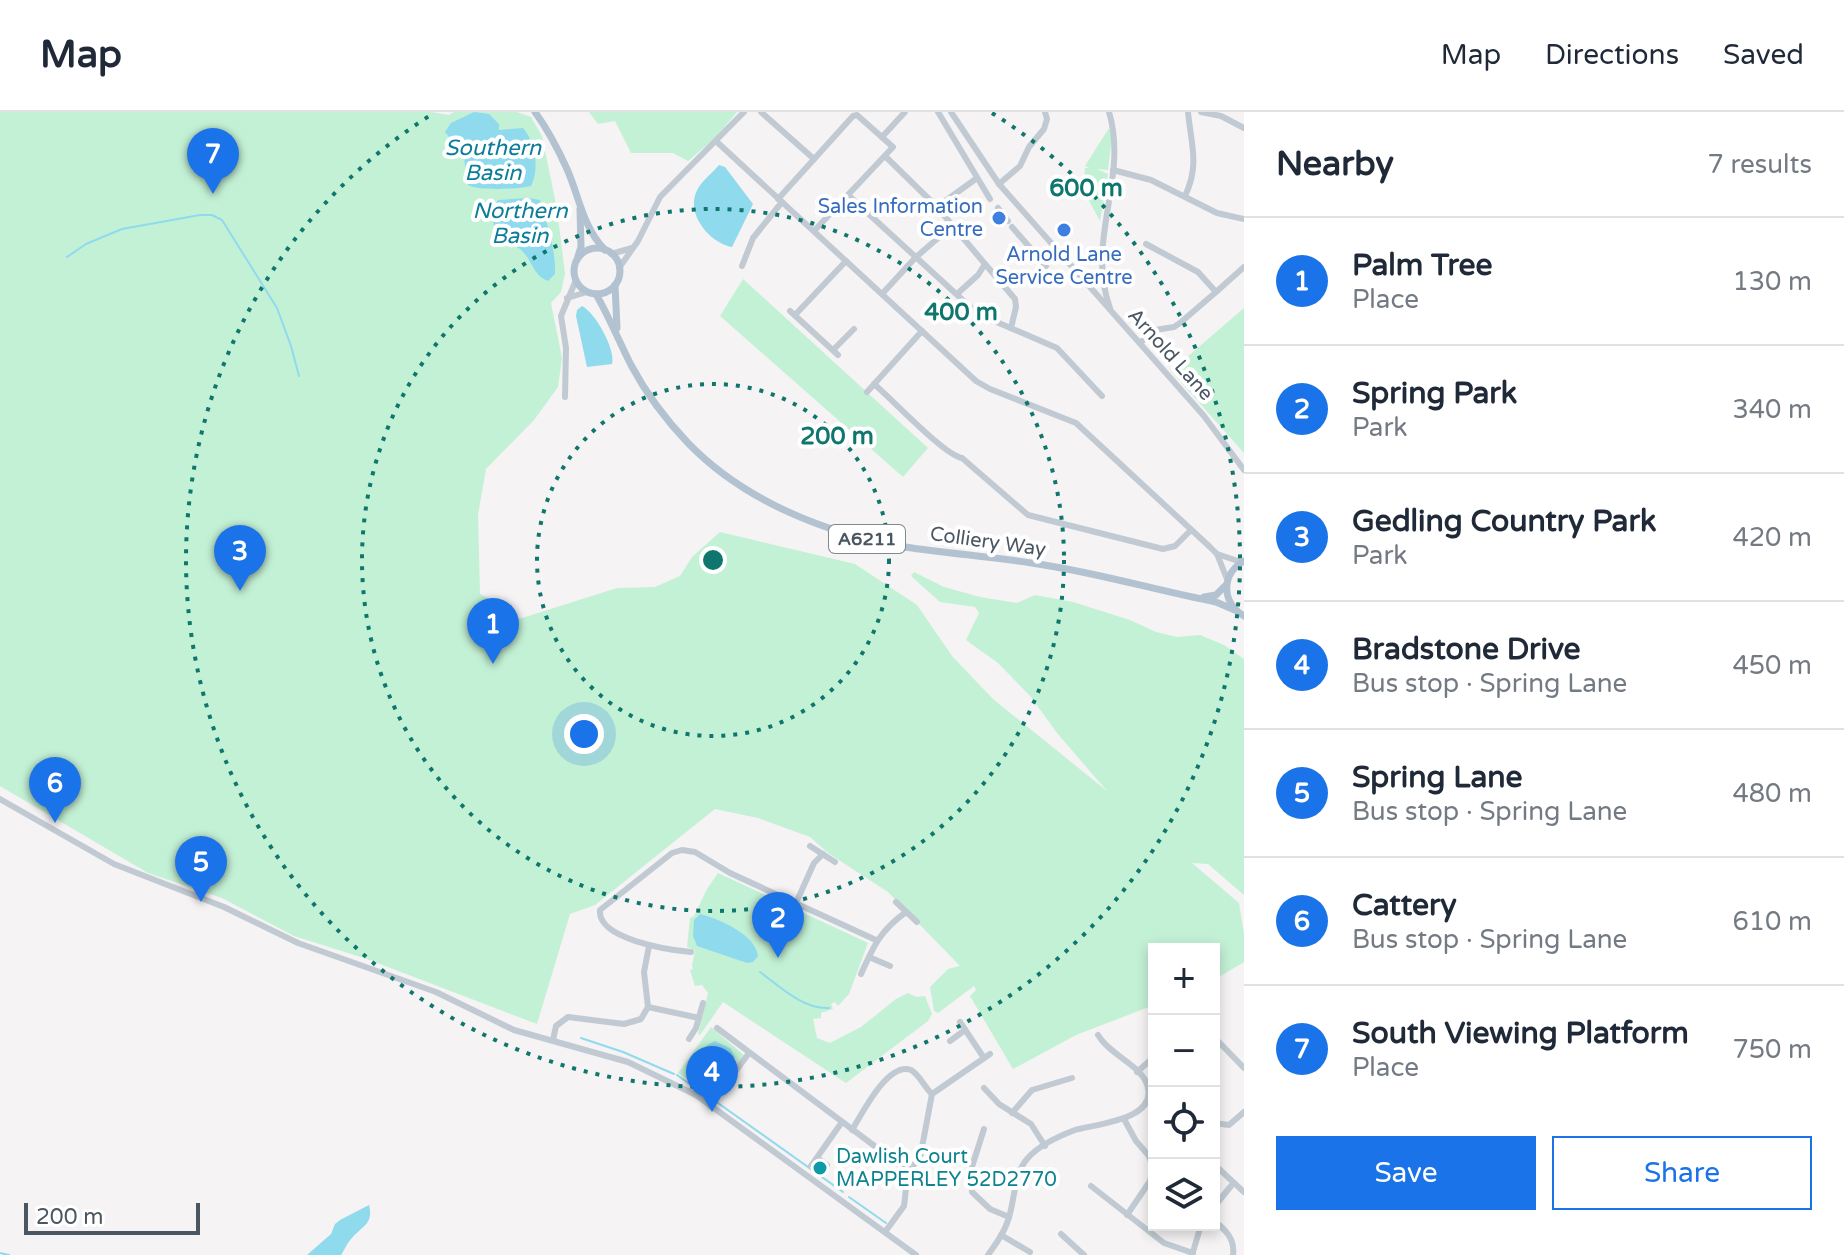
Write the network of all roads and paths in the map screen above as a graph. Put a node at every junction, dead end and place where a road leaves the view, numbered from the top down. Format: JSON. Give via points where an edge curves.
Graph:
{"nodes":[{"id":1,"x":535,"y":112,"type":"edge"},
{"id":2,"x":744,"y":112,"type":"edge"},
{"id":3,"x":761,"y":112,"type":"edge"},
{"id":4,"x":905,"y":112,"type":"edge"},
{"id":5,"x":938,"y":112,"type":"edge"},
{"id":6,"x":951,"y":112,"type":"edge"},
{"id":7,"x":1045,"y":112,"type":"edge"},
{"id":8,"x":1109,"y":112,"type":"edge"},
{"id":9,"x":1188,"y":112,"type":"edge"},
{"id":10,"x":1201,"y":112,"type":"edge"},
{"id":11,"x":858,"y":114,"type":"edge"},
{"id":12,"x":1244,"y":128,"type":"edge"},
{"id":13,"x":882,"y":137,"type":"junction"},
{"id":14,"x":717,"y":142,"type":"junction"},
{"id":15,"x":885,"y":156,"type":"junction"},
{"id":16,"x":814,"y":159,"type":"junction"},
{"id":17,"x":1113,"y":170,"type":"junction"},
{"id":18,"x":977,"y":178,"type":"junction"},
{"id":19,"x":999,"y":184,"type":"junction"},
{"id":20,"x":848,"y":195,"type":"junction"},
{"id":21,"x":1185,"y":196,"type":"junction"},
{"id":22,"x":990,"y":199,"type":"dead end"},
{"id":23,"x":780,"y":200,"type":"junction"},
{"id":24,"x":1016,"y":204,"type":"junction"},
{"id":25,"x":580,"y":207,"type":"junction"},
{"id":26,"x":937,"y":207,"type":"junction"},
{"id":27,"x":998,"y":208,"type":"dead end"},
{"id":28,"x":1244,"y":219,"type":"edge"},
{"id":29,"x":1008,"y":221,"type":"junction"},
{"id":30,"x":953,"y":225,"type":"junction"},
{"id":31,"x":814,"y":231,"type":"junction"},
{"id":32,"x":1146,"y":244,"type":"dead end"},
{"id":33,"x":1052,"y":245,"type":"junction"},
{"id":34,"x":632,"y":248,"type":"junction"},
{"id":35,"x":608,"y":252,"type":"junction"},
{"id":36,"x":1039,"y":257,"type":"junction"},
{"id":37,"x":915,"y":258,"type":"junction"},
{"id":38,"x":576,"y":261,"type":"junction"},
{"id":39,"x":846,"y":261,"type":"junction"},
{"id":40,"x":985,"y":264,"type":"junction"},
{"id":41,"x":742,"y":266,"type":"dead end"},
{"id":42,"x":1046,"y":266,"type":"dead end"},
{"id":43,"x":1244,"y":267,"type":"edge"},
{"id":44,"x":619,"y":268,"type":"junction"},
{"id":45,"x":1101,"y":275,"type":"junction"},
{"id":46,"x":576,"y":280,"type":"junction"},
{"id":47,"x":1085,"y":283,"type":"junction"},
{"id":48,"x":615,"y":285,"type":"junction"},
{"id":49,"x":1216,"y":292,"type":"junction"},
{"id":50,"x":591,"y":293,"type":"junction"},
{"id":51,"x":882,"y":294,"type":"junction"},
{"id":52,"x":957,"y":294,"type":"junction"},
{"id":53,"x":567,"y":298,"type":"junction"},
{"id":54,"x":1112,"y":312,"type":"junction"},
{"id":55,"x":1011,"y":328,"type":"junction"},
{"id":56,"x":854,"y":329,"type":"dead end"},
{"id":57,"x":922,"y":331,"type":"junction"},
{"id":58,"x":619,"y":338,"type":"junction"},
{"id":59,"x":1140,"y":343,"type":"junction"},
{"id":60,"x":874,"y":384,"type":"junction"},
{"id":61,"x":867,"y":392,"type":"dead end"},
{"id":62,"x":1102,"y":396,"type":"dead end"},
{"id":63,"x":565,"y":397,"type":"dead end"},
{"id":64,"x":1244,"y":470,"type":"edge"},
{"id":65,"x":1191,"y":530,"type":"junction"},
{"id":66,"x":1217,"y":554,"type":"junction"},
{"id":67,"x":1242,"y":561,"type":"edge"},
{"id":68,"x":1227,"y":582,"type":"junction"},
{"id":69,"x":1194,"y":598,"type":"junction"},
{"id":70,"x":1240,"y":613,"type":"edge"},
{"id":71,"x":0,"y":799,"type":"edge"},
{"id":72,"x":810,"y":846,"type":"dead end"},
{"id":73,"x":823,"y":854,"type":"junction"},
{"id":74,"x":835,"y":862,"type":"dead end"},
{"id":75,"x":896,"y":902,"type":"dead end"},
{"id":76,"x":796,"y":903,"type":"junction"},
{"id":77,"x":906,"y":912,"type":"junction"},
{"id":78,"x":917,"y":922,"type":"dead end"},
{"id":79,"x":684,"y":940,"type":"dead end"},
{"id":80,"x":876,"y":940,"type":"junction"},
{"id":81,"x":649,"y":946,"type":"junction"},
{"id":82,"x":681,"y":951,"type":"junction"},
{"id":83,"x":691,"y":952,"type":"dead end"},
{"id":84,"x":869,"y":957,"type":"junction"},
{"id":85,"x":890,"y":966,"type":"dead end"},
{"id":86,"x":861,"y":974,"type":"dead end"},
{"id":87,"x":703,"y":1003,"type":"dead end"},
{"id":88,"x":648,"y":1007,"type":"junction"},
{"id":89,"x":699,"y":1018,"type":"junction"},
{"id":90,"x":960,"y":1022,"type":"dead end"},
{"id":91,"x":717,"y":1028,"type":"dead end"},
{"id":92,"x":965,"y":1030,"type":"junction"},
{"id":93,"x":1098,"y":1035,"type":"dead end"},
{"id":94,"x":689,"y":1039,"type":"dead end"},
{"id":95,"x":553,"y":1040,"type":"junction"},
{"id":96,"x":950,"y":1041,"type":"dead end"},
{"id":97,"x":1220,"y":1044,"type":"edge"},
{"id":98,"x":749,"y":1053,"type":"junction"},
{"id":99,"x":1148,"y":1062,"type":"edge"},
{"id":100,"x":1240,"y":1068,"type":"edge"},
{"id":101,"x":1137,"y":1072,"type":"junction"},
{"id":102,"x":1066,"y":1077,"type":"dead end"},
{"id":103,"x":984,"y":1088,"type":"dead end"},
{"id":104,"x":999,"y":1092,"type":"dead end"},
{"id":105,"x":932,"y":1094,"type":"junction"},
{"id":106,"x":993,"y":1099,"type":"junction"},
{"id":107,"x":710,"y":1106,"type":"junction"},
{"id":108,"x":1244,"y":1112,"type":"edge"},
{"id":109,"x":1012,"y":1113,"type":"junction"},
{"id":110,"x":1124,"y":1119,"type":"junction"},
{"id":111,"x":842,"y":1122,"type":"junction"},
{"id":112,"x":1220,"y":1124,"type":"edge"},
{"id":113,"x":852,"y":1130,"type":"junction"},
{"id":114,"x":984,"y":1133,"type":"dead end"},
{"id":115,"x":1045,"y":1146,"type":"junction"},
{"id":116,"x":817,"y":1158,"type":"junction"},
{"id":117,"x":1150,"y":1159,"type":"edge"},
{"id":118,"x":827,"y":1165,"type":"dead end"},
{"id":119,"x":811,"y":1166,"type":"dead end"},
{"id":120,"x":1220,"y":1170,"type":"edge"},
{"id":121,"x":908,"y":1171,"type":"junction"},
{"id":122,"x":1148,"y":1184,"type":"edge"},
{"id":123,"x":1231,"y":1186,"type":"dead end"},
{"id":124,"x":1097,"y":1187,"type":"dead end"},
{"id":125,"x":1244,"y":1192,"type":"edge"},
{"id":126,"x":1220,"y":1200,"type":"edge"},
{"id":127,"x":1127,"y":1215,"type":"junction"},
{"id":128,"x":1009,"y":1217,"type":"junction"},
{"id":129,"x":1220,"y":1226,"type":"edge"},
{"id":130,"x":1199,"y":1231,"type":"edge"},
{"id":131,"x":885,"y":1232,"type":"junction"},
{"id":132,"x":1001,"y":1235,"type":"junction"},
{"id":133,"x":1066,"y":1235,"type":"dead end"},
{"id":134,"x":1020,"y":1251,"type":"edge"},
{"id":135,"x":1030,"y":1252,"type":"dead end"},
{"id":136,"x":1192,"y":1254,"type":"edge"},
{"id":137,"x":916,"y":1255,"type":"edge"},
{"id":138,"x":988,"y":1255,"type":"edge"},
{"id":139,"x":1084,"y":1255,"type":"edge"},
{"id":140,"x":1233,"y":1255,"type":"edge"}],
"edges":[{"from":1,"to":25,"type":"main road","via":[[568,170]]},
{"from":2,"to":14,"type":"street"},
{"from":3,"to":16,"type":"street"},
{"from":4,"to":13,"type":"street"},
{"from":5,"to":18,"type":"street"},
{"from":6,"to":19,"type":"street","name":"Arnold Lane"},
{"from":7,"to":19,"type":"street","via":[[1044,129],[1020,166]]},
{"from":8,"to":17,"type":"street","via":[[1115,132]]},
{"from":9,"to":21,"type":"street","via":[[1195,163]]},
{"from":10,"to":12,"type":"street"},
{"from":11,"to":13,"type":"street"},
{"from":11,"to":16,"type":"street"},
{"from":13,"to":15,"type":"street","via":[[893,147]]},
{"from":14,"to":23,"type":"street"},
{"from":14,"to":34,"type":"street","via":[[660,197]]},
{"from":15,"to":20,"type":"street"},
{"from":15,"to":26,"type":"street"},
{"from":16,"to":23,"type":"street"},
{"from":17,"to":21,"type":"street"},
{"from":17,"to":45,"type":"street"},
{"from":18,"to":22,"type":"street"},
{"from":18,"to":26,"type":"street"},
{"from":19,"to":24,"type":"street","name":"Arnold Lane"},
{"from":20,"to":31,"type":"street"},
{"from":20,"to":37,"type":"street"},
{"from":21,"to":28,"type":"street","via":[[1217,213]]},
{"from":23,"to":31,"type":"street"},
{"from":23,"to":41,"type":"street","via":[[753,238]]},
{"from":24,"to":29,"type":"street"},
{"from":24,"to":33,"type":"street","name":"Arnold Lane"},
{"from":25,"to":35,"type":"main road","via":[[594,238]]},
{"from":25,"to":38,"type":"main road"},
{"from":26,"to":30,"type":"street"},
{"from":27,"to":29,"type":"street"},
{"from":29,"to":36,"type":"street"},
{"from":30,"to":37,"type":"street"},
{"from":30,"to":40,"type":"street"},
{"from":31,"to":39,"type":"street"},
{"from":32,"to":49,"type":"street","via":[[1198,272]]},
{"from":33,"to":36,"type":"street"},
{"from":33,"to":47,"type":"street","name":"Arnold Lane"},
{"from":34,"to":35,"type":"street"},
{"from":34,"to":44,"type":"street"},
{"from":35,"to":38,"type":"main road","via":[[587,251]]},
{"from":35,"to":44,"type":"main road"},
{"from":36,"to":42,"type":"street"},
{"from":37,"to":51,"type":"street"},
{"from":37,"to":52,"type":"street"},
{"from":38,"to":46,"type":"main road"},
{"from":39,"to":51,"type":"street"},
{"from":39,"to":56,"type":"street","via":[[793,313],[836,352]]},
{"from":40,"to":52,"type":"street"},
{"from":40,"to":55,"type":"street","via":[[1015,299]]},
{"from":43,"to":49,"type":"street"},
{"from":44,"to":48,"type":"main road"},
{"from":45,"to":47,"type":"street"},
{"from":45,"to":54,"type":"street"},
{"from":46,"to":50,"type":"main road"},
{"from":46,"to":53,"type":"street"},
{"from":47,"to":54,"type":"street","name":"Arnold Lane"},
{"from":48,"to":50,"type":"main road"},
{"from":48,"to":58,"type":"main road","name":"Colliery Way","number":"A6211"},
{"from":49,"to":59,"type":"street","via":[[1180,323],[1155,330]]},
{"from":50,"to":53,"type":"street"},
{"from":50,"to":58,"type":"main road","name":"Colliery Way","number":"A6211"},
{"from":51,"to":57,"type":"street"},
{"from":52,"to":55,"type":"street","via":[[978,314]]},
{"from":53,"to":63,"type":"street","via":[[561,316]]},
{"from":54,"to":59,"type":"street","name":"Arnold Lane"},
{"from":55,"to":62,"type":"street","via":[[1057,348]]},
{"from":57,"to":60,"type":"street"},
{"from":57,"to":65,"type":"street","via":[[981,384],[1076,423]]},
{"from":58,"to":69,"type":"main road","name":"Colliery Way","number":"A6211","via":[[650,395],[690,445],[732,480],[790,512],[905,547],[1072,570]]},
{"from":59,"to":64,"type":"street","name":"Arnold Lane"},
{"from":60,"to":61,"type":"street"},
{"from":60,"to":65,"type":"street","via":[[933,440],[1028,515],[1163,549],[1175,546]]},
{"from":65,"to":66,"type":"street"},
{"from":66,"to":67,"type":"street"},
{"from":66,"to":68,"type":"street"},
{"from":67,"to":68,"type":"main road"},
{"from":68,"to":69,"type":"main road","via":[[1216,595]]},
{"from":68,"to":70,"type":"main road","via":[[1227,597]]},
{"from":69,"to":70,"type":"main road","name":"Colliery Way","number":"A6211"},
{"from":71,"to":95,"type":"street","via":[[116,865],[298,943],[436,992],[514,1030]]},
{"from":72,"to":73,"type":"street"},
{"from":73,"to":74,"type":"street"},
{"from":73,"to":76,"type":"street"},
{"from":75,"to":77,"type":"street"},
{"from":76,"to":80,"type":"street"},
{"from":76,"to":81,"type":"street","via":[[682,850],[600,910],[602,924],[611,931]]},
{"from":77,"to":78,"type":"street"},
{"from":77,"to":80,"type":"street"},
{"from":79,"to":82,"type":"street"},
{"from":80,"to":84,"type":"street"},
{"from":81,"to":82,"type":"street"},
{"from":81,"to":88,"type":"street","via":[[644,972]]},
{"from":82,"to":83,"type":"street"},
{"from":84,"to":85,"type":"street"},
{"from":84,"to":86,"type":"street"},
{"from":87,"to":89,"type":"street"},
{"from":88,"to":89,"type":"street"},
{"from":88,"to":95,"type":"street","via":[[631,1024],[568,1017],[556,1026]]},
{"from":89,"to":94,"type":"street"},
{"from":90,"to":92,"type":"street"},
{"from":91,"to":98,"type":"street"},
{"from":92,"to":96,"type":"street"},
{"from":92,"to":105,"type":"street","via":[[987,1056]]},
{"from":93,"to":101,"type":"street","via":[[1102,1048]]},
{"from":95,"to":107,"type":"street","via":[[628,1062]]},
{"from":97,"to":100,"type":"street"},
{"from":98,"to":107,"type":"street"},
{"from":98,"to":111,"type":"street"},
{"from":99,"to":101,"type":"street"},
{"from":101,"to":110,"type":"street","via":[[1147,1084],[1146,1100]]},
{"from":102,"to":109,"type":"street","via":[[1028,1093]]},
{"from":103,"to":106,"type":"street"},
{"from":104,"to":106,"type":"street"},
{"from":105,"to":113,"type":"street","via":[[914,1072],[894,1072]]},
{"from":105,"to":121,"type":"street","via":[[920,1158]]},
{"from":106,"to":109,"type":"street"},
{"from":107,"to":131,"type":"street"},
{"from":108,"to":112,"type":"street","via":[[1229,1125]]},
{"from":109,"to":115,"type":"street","via":[[1031,1124]]},
{"from":110,"to":115,"type":"street","via":[[1074,1131]]},
{"from":110,"to":117,"type":"street"},
{"from":111,"to":113,"type":"street"},
{"from":111,"to":116,"type":"street"},
{"from":113,"to":121,"type":"street"},
{"from":114,"to":128,"type":"street","via":[[970,1173],[972,1192],[990,1209]]},
{"from":115,"to":128,"type":"street","via":[[1024,1163]]},
{"from":116,"to":118,"type":"street"},
{"from":116,"to":119,"type":"street"},
{"from":120,"to":125,"type":"street"},
{"from":121,"to":131,"type":"street","via":[[904,1206]]},
{"from":122,"to":127,"type":"street"},
{"from":123,"to":126,"type":"street"},
{"from":124,"to":127,"type":"street"},
{"from":127,"to":136,"type":"street","via":[[1164,1243]]},
{"from":128,"to":132,"type":"street"},
{"from":129,"to":140,"type":"street","via":[[1229,1234]]},
{"from":130,"to":136,"type":"street"},
{"from":131,"to":137,"type":"street"},
{"from":132,"to":134,"type":"street"},
{"from":132,"to":138,"type":"street"},
{"from":133,"to":139,"type":"street"},
{"from":134,"to":135,"type":"street"}]}
